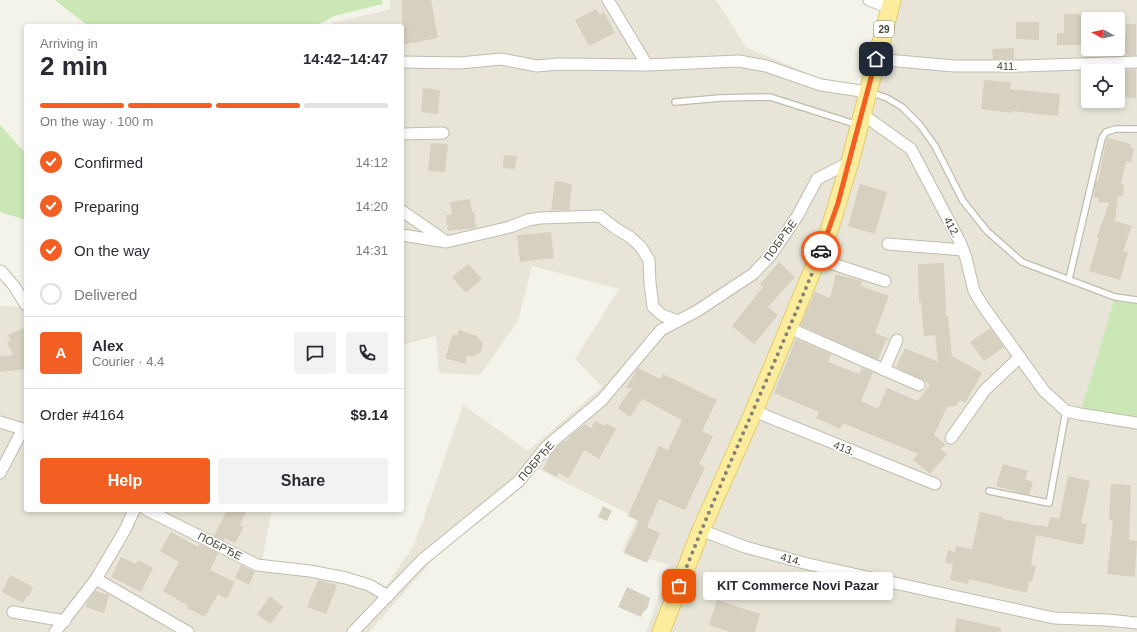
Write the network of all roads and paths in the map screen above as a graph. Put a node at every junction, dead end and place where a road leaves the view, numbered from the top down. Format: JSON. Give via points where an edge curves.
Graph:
{"nodes":[{"id":1,"x":608,"y":0,"type":"edge"},
{"id":2,"x":869,"y":0,"type":"edge"},
{"id":3,"x":891,"y":4,"type":"edge"},
{"id":4,"x":876,"y":59,"type":"junction"},
{"id":5,"x":404,"y":62,"type":"edge"},
{"id":6,"x":1137,"y":62,"type":"edge"},
{"id":7,"x":647,"y":65,"type":"junction"},
{"id":8,"x":868,"y":92,"type":"junction"},
{"id":9,"x":675,"y":102,"type":"dead end"},
{"id":10,"x":860,"y":120,"type":"junction"},
{"id":11,"x":1137,"y":129,"type":"edge"},
{"id":12,"x":404,"y":134,"type":"edge"},
{"id":13,"x":442,"y":134,"type":"dead end"},
{"id":14,"x":850,"y":162,"type":"junction"},
{"id":15,"x":404,"y":212,"type":"edge"},
{"id":16,"x":404,"y":235,"type":"edge"},
{"id":17,"x":446,"y":242,"type":"junction"},
{"id":18,"x":888,"y":244,"type":"dead end"},
{"id":19,"x":963,"y":250,"type":"junction"},
{"id":20,"x":818,"y":259,"type":"junction"},
{"id":21,"x":1,"y":271,"type":"dead end"},
{"id":22,"x":1069,"y":278,"type":"junction"},
{"id":23,"x":884,"y":281,"type":"dead end"},
{"id":24,"x":1137,"y":300,"type":"edge"},
{"id":25,"x":24,"y":302,"type":"edge"},
{"id":26,"x":678,"y":321,"type":"junction"},
{"id":27,"x":789,"y":328,"type":"junction"},
{"id":28,"x":897,"y":340,"type":"dead end"},
{"id":29,"x":1020,"y":357,"type":"junction"},
{"id":30,"x":884,"y":370,"type":"junction"},
{"id":31,"x":919,"y":385,"type":"dead end"},
{"id":32,"x":754,"y":411,"type":"junction"},
{"id":33,"x":1066,"y":411,"type":"junction"},
{"id":34,"x":0,"y":422,"type":"edge"},
{"id":35,"x":1137,"y":423,"type":"edge"},
{"id":36,"x":24,"y":430,"type":"edge"},
{"id":37,"x":951,"y":438,"type":"dead end"},
{"id":38,"x":0,"y":472,"type":"edge"},
{"id":39,"x":935,"y":484,"type":"dead end"},
{"id":40,"x":989,"y":491,"type":"dead end"},
{"id":41,"x":133,"y":512,"type":"edge"},
{"id":42,"x":151,"y":512,"type":"edge"},
{"id":43,"x":701,"y":530,"type":"junction"},
{"id":44,"x":96,"y":579,"type":"junction"},
{"id":45,"x":388,"y":596,"type":"junction"},
{"id":46,"x":13,"y":612,"type":"dead end"},
{"id":47,"x":64,"y":621,"type":"junction"},
{"id":48,"x":1137,"y":623,"type":"edge"},
{"id":49,"x":55,"y":632,"type":"edge"},
{"id":50,"x":188,"y":632,"type":"edge"},
{"id":51,"x":354,"y":632,"type":"edge"},
{"id":52,"x":661,"y":632,"type":"edge"}],
"edges":[{"from":1,"to":7,"type":"street"},
{"from":2,"to":3,"type":"street"},
{"from":3,"to":4,"type":"main road","number":"29"},
{"from":4,"to":6,"type":"street","name":"411.","via":[[954,66]]},
{"from":4,"to":8,"type":"main road","number":"29"},
{"from":5,"to":7,"type":"street","via":[[460,63],[501,59],[537,66]]},
{"from":7,"to":8,"type":"street","via":[[751,62],[821,85]]},
{"from":8,"to":10,"type":"main road","number":"29"},
{"from":8,"to":22,"type":"lane","via":[[887,98],[902,107],[920,124],[935,146],[963,201],[987,231],[1022,262]]},
{"from":9,"to":10,"type":"lane","via":[[770,97]]},
{"from":10,"to":14,"type":"main road","number":"29"},
{"from":10,"to":19,"type":"street","name":"412.","via":[[911,149]]},
{"from":11,"to":22,"type":"lane","via":[[1116,129],[1106,132],[1102,138]]},
{"from":12,"to":13,"type":"street"},
{"from":14,"to":20,"type":"main road","number":"29"},
{"from":14,"to":26,"type":"street","name":"ПОБРЂЕ","via":[[817,179],[798,215],[771,255],[753,274]]},
{"from":15,"to":17,"type":"street"},
{"from":16,"to":17,"type":"street"},
{"from":17,"to":26,"type":"street","via":[[510,228],[528,220],[600,216],[630,236],[641,247],[649,260],[653,308]]},
{"from":18,"to":19,"type":"street"},
{"from":19,"to":29,"type":"street","name":"412.","via":[[974,291]]},
{"from":20,"to":23,"type":"street"},
{"from":20,"to":27,"type":"main road","number":"29"},
{"from":21,"to":25,"type":"street"},
{"from":22,"to":24,"type":"lane","via":[[1116,297]]},
{"from":26,"to":45,"type":"street","name":"ПОБРЂЕ","via":[[661,330],[602,400],[546,447],[519,481],[422,560]]},
{"from":27,"to":30,"type":"street"},
{"from":27,"to":32,"type":"main road","number":"29"},
{"from":28,"to":30,"type":"street"},
{"from":29,"to":33,"type":"street","name":"412.","via":[[1044,391]]},
{"from":29,"to":37,"type":"street","via":[[985,390]]},
{"from":30,"to":31,"type":"street"},
{"from":32,"to":39,"type":"street","name":"413."},
{"from":32,"to":43,"type":"main road","number":"29"},
{"from":33,"to":35,"type":"street"},
{"from":33,"to":40,"type":"lane","via":[[1049,502]]},
{"from":34,"to":36,"type":"street"},
{"from":36,"to":38,"type":"street"},
{"from":41,"to":44,"type":"street"},
{"from":42,"to":45,"type":"street","name":"ПОБРЂЕ","via":[[257,565],[310,570],[346,578],[369,585]]},
{"from":43,"to":48,"type":"street","name":"414.","via":[[745,547],[808,564],[1054,618]]},
{"from":43,"to":52,"type":"main road","number":"29"},
{"from":44,"to":47,"type":"street"},
{"from":44,"to":50,"type":"street"},
{"from":45,"to":51,"type":"street","name":"ПОБРЂЕ"},
{"from":46,"to":47,"type":"street"},
{"from":47,"to":49,"type":"street"}]}
